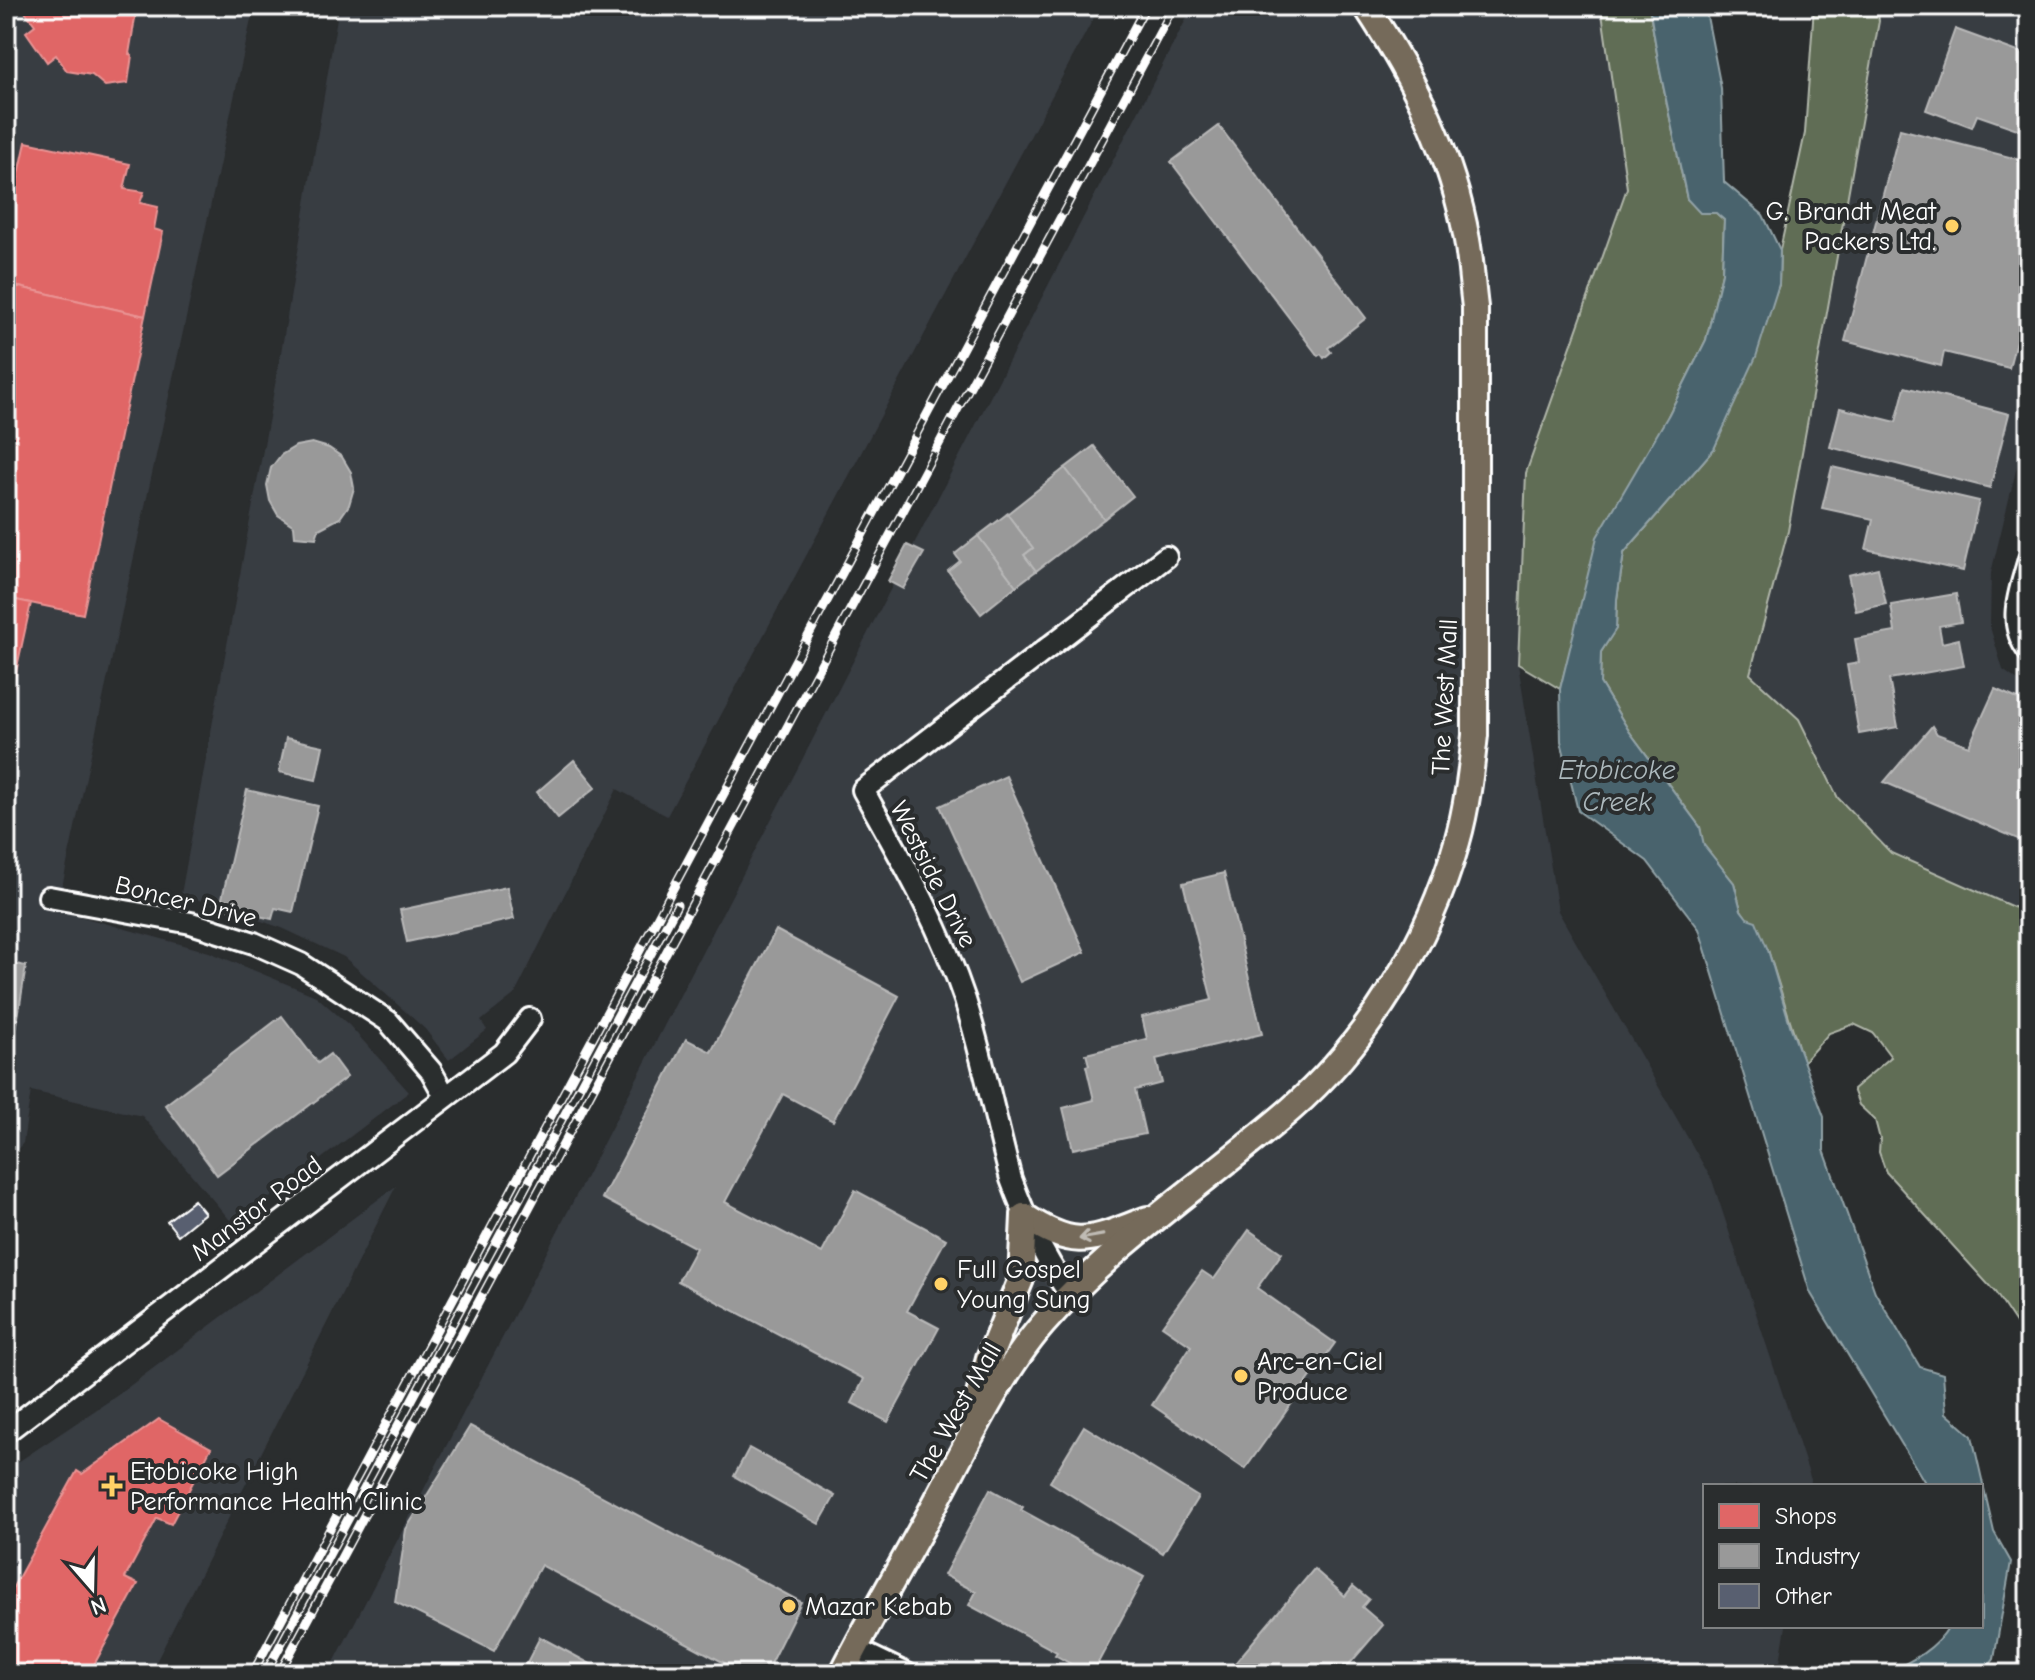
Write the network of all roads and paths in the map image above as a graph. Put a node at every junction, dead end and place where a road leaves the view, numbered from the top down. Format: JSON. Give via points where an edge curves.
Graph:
{"nodes":[{"id":1,"x":1366,"y":6,"type":"edge"},
{"id":2,"x":1166,"y":557,"type":"dead end"},
{"id":3,"x":2029,"y":559,"type":"edge"},
{"id":4,"x":2029,"y":652,"type":"edge"},
{"id":5,"x":49,"y":897,"type":"dead end"},
{"id":6,"x":530,"y":1019,"type":"dead end"},
{"id":7,"x":445,"y":1096,"type":"junction"},
{"id":8,"x":1160,"y":1214,"type":"junction"},
{"id":9,"x":1024,"y":1216,"type":"junction"},
{"id":10,"x":1070,"y":1294,"type":"junction"},
{"id":11,"x":6,"y":1432,"type":"edge"},
{"id":12,"x":964,"y":1450,"type":"junction"},
{"id":13,"x":855,"y":1649,"type":"junction"},
{"id":14,"x":842,"y":1674,"type":"edge"},
{"id":15,"x":907,"y":1674,"type":"edge"}],
"edges":[{"from":1,"to":8,"type":"main road","name":"The West Mall","via":[[1421,97],[1447,162],[1467,241],[1477,368],[1475,735],[1468,793],[1434,907],[1366,1026],[1291,1109]]},
{"from":2,"to":9,"type":"street","name":"Westside Drive","via":[[863,790],[921,894],[964,1000]]},
{"from":3,"to":4,"type":"street","via":[[2015,615],[2018,635]]},
{"from":5,"to":7,"type":"street","name":"Boncer Drive","via":[[191,923],[301,964],[388,1021]]},
{"from":6,"to":7,"type":"street","name":"Manstor Road","via":[[504,1053]]},
{"from":7,"to":11,"type":"street","name":"Manstor Road"},
{"from":8,"to":9,"type":"main road","one_way":true,"via":[[1095,1238],[1071,1240]]},
{"from":8,"to":10,"type":"main road","name":"The West Mall"},
{"from":9,"to":10,"type":"street","name":"Westside Drive"},
{"from":9,"to":12,"type":"main road","via":[[1021,1279],[989,1358]]},
{"from":10,"to":12,"type":"main road","name":"The West Mall","via":[[1022,1350]]},
{"from":12,"to":13,"type":"main road","name":"The West Mall"},
{"from":13,"to":14,"type":"main road","name":"The West Mall"},
{"from":13,"to":15,"type":"street"}]}
